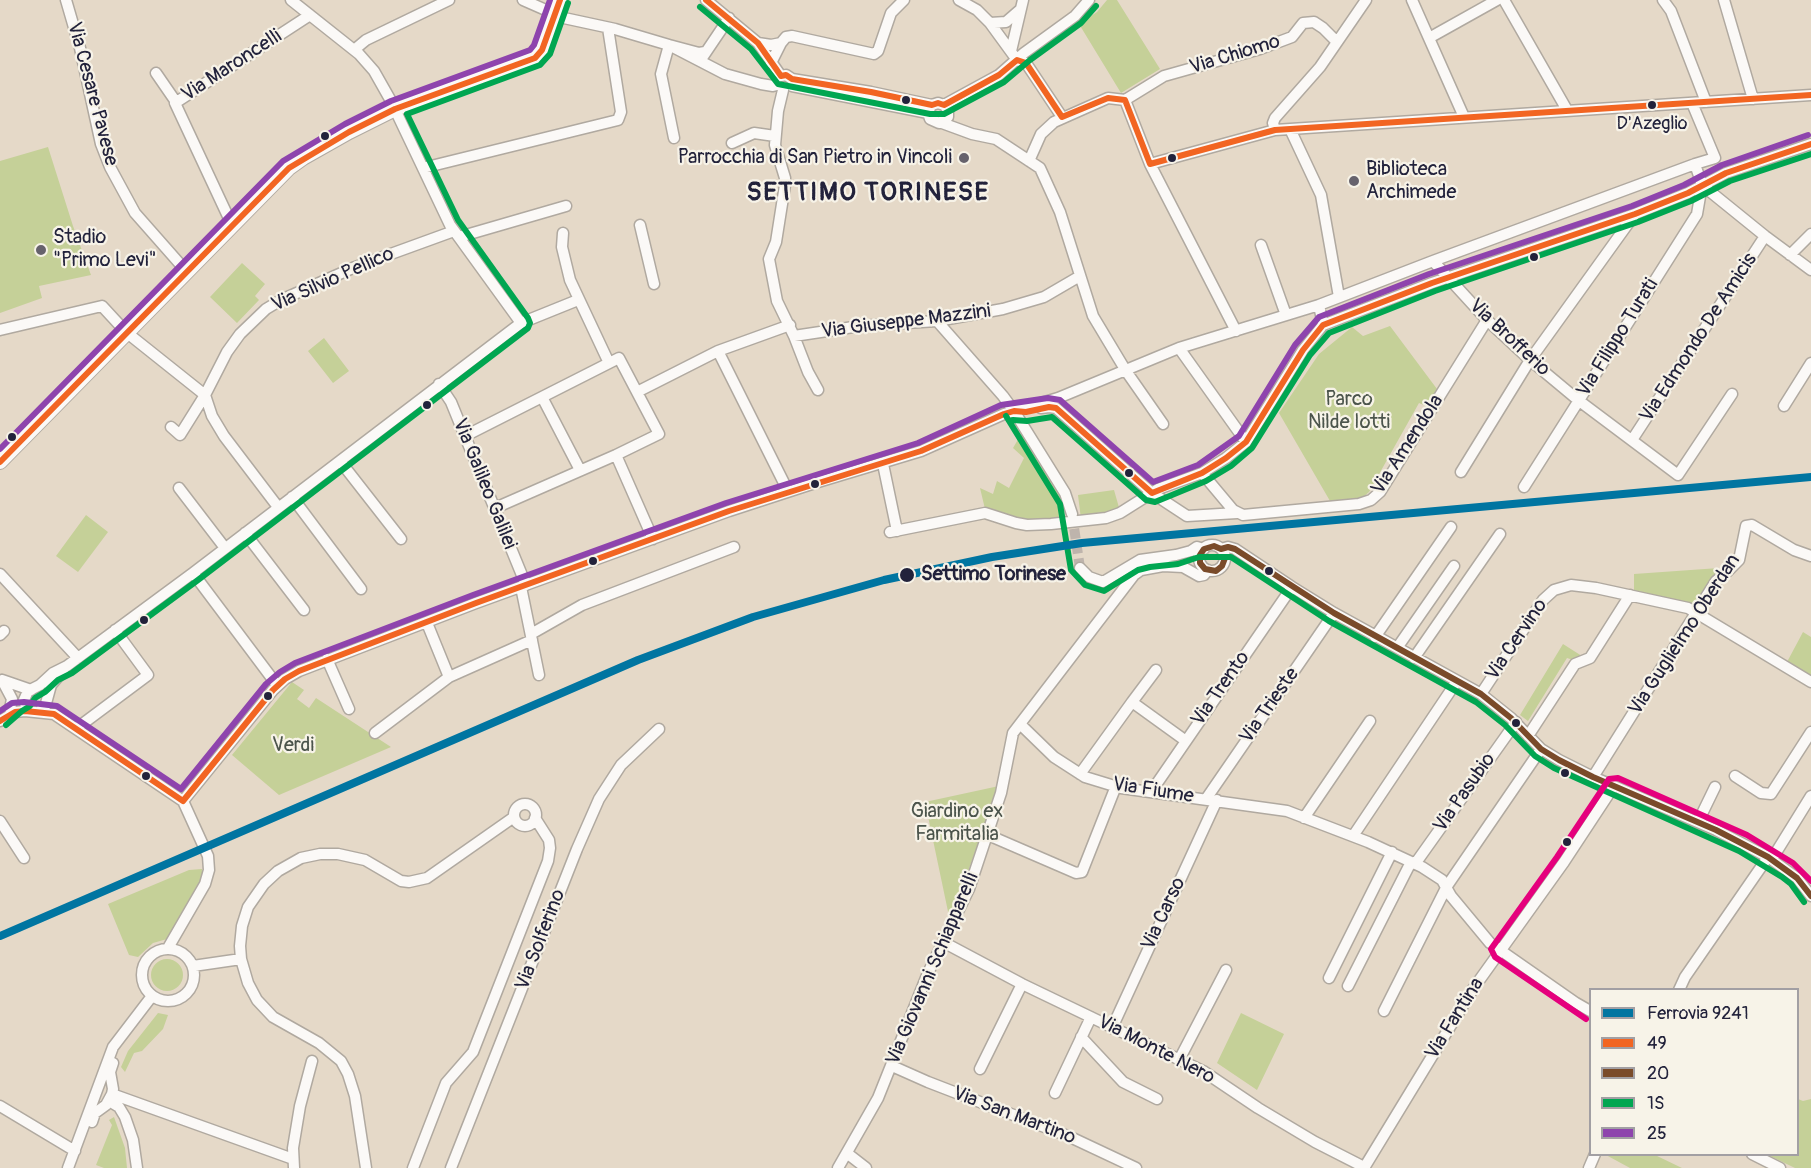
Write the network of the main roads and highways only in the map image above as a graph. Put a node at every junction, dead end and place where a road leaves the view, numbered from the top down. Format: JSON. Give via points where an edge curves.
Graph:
{"nodes":[{"id":1,"x":560,"y":0,"type":"edge"},
{"id":2,"x":0,"y":462,"type":"edge"}],
"edges":[{"from":1,"to":2,"type":"main road","via":[[542,50],[535,58],[395,110],[303,158],[276,180]]}]}
